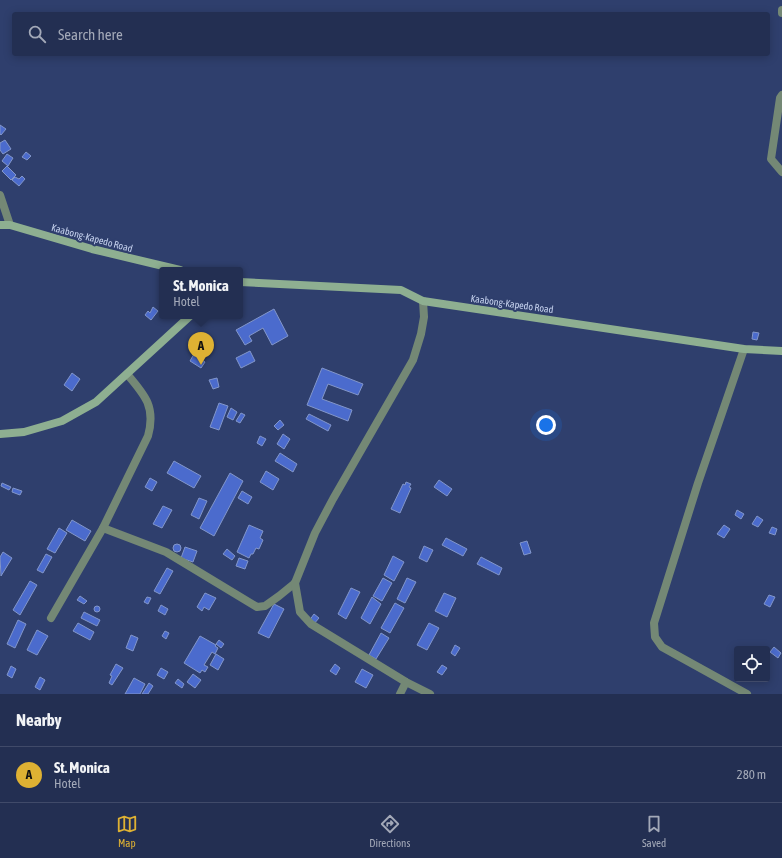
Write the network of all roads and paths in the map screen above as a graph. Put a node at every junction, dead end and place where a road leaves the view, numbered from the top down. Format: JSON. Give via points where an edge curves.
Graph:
{"nodes":[{"id":1,"x":782,"y":95,"type":"edge"},
{"id":2,"x":782,"y":172,"type":"edge"},
{"id":3,"x":0,"y":195,"type":"edge"},
{"id":4,"x":0,"y":225,"type":"edge"},
{"id":5,"x":10,"y":225,"type":"junction"},
{"id":6,"x":167,"y":267,"type":"edge"},
{"id":7,"x":243,"y":282,"type":"edge"},
{"id":8,"x":423,"y":301,"type":"junction"},
{"id":9,"x":187,"y":319,"type":"edge"},
{"id":10,"x":744,"y":349,"type":"junction"},
{"id":11,"x":782,"y":351,"type":"edge"},
{"id":12,"x":127,"y":374,"type":"junction"},
{"id":13,"x":0,"y":434,"type":"edge"},
{"id":14,"x":102,"y":528,"type":"junction"},
{"id":15,"x":295,"y":582,"type":"junction"},
{"id":16,"x":51,"y":618,"type":"dead end"},
{"id":17,"x":406,"y":682,"type":"junction"},
{"id":18,"x":400,"y":694,"type":"edge"},
{"id":19,"x":430,"y":694,"type":"edge"},
{"id":20,"x":747,"y":694,"type":"edge"}],
"edges":[{"from":1,"to":2,"type":"street","via":[[771,159]]},
{"from":3,"to":5,"type":"street"},
{"from":4,"to":5,"type":"main road","name":"Kaabong-Kapedo Road"},
{"from":5,"to":6,"type":"main road","name":"Kaabong-Kapedo Road","via":[[92,249]]},
{"from":7,"to":8,"type":"main road","name":"Kaabong-Kapedo Road","via":[[401,290]]},
{"from":8,"to":10,"type":"main road","name":"Kaabong-Kapedo Road"},
{"from":8,"to":15,"type":"street","via":[[424,317],[413,360],[329,506]]},
{"from":9,"to":12,"type":"main road"},
{"from":10,"to":11,"type":"main road","name":"Kaabong-Kapedo Road"},
{"from":10,"to":20,"type":"street","via":[[698,482],[654,623],[655,637],[662,647]]},
{"from":12,"to":13,"type":"main road","via":[[96,402],[62,421],[24,432]]},
{"from":12,"to":14,"type":"street","via":[[150,406],[150,428]]},
{"from":14,"to":15,"type":"street","via":[[166,552],[257,607],[265,606]]},
{"from":14,"to":16,"type":"street"},
{"from":15,"to":17,"type":"street","via":[[300,612],[311,624]]},
{"from":17,"to":18,"type":"street"},
{"from":17,"to":19,"type":"street"}]}
